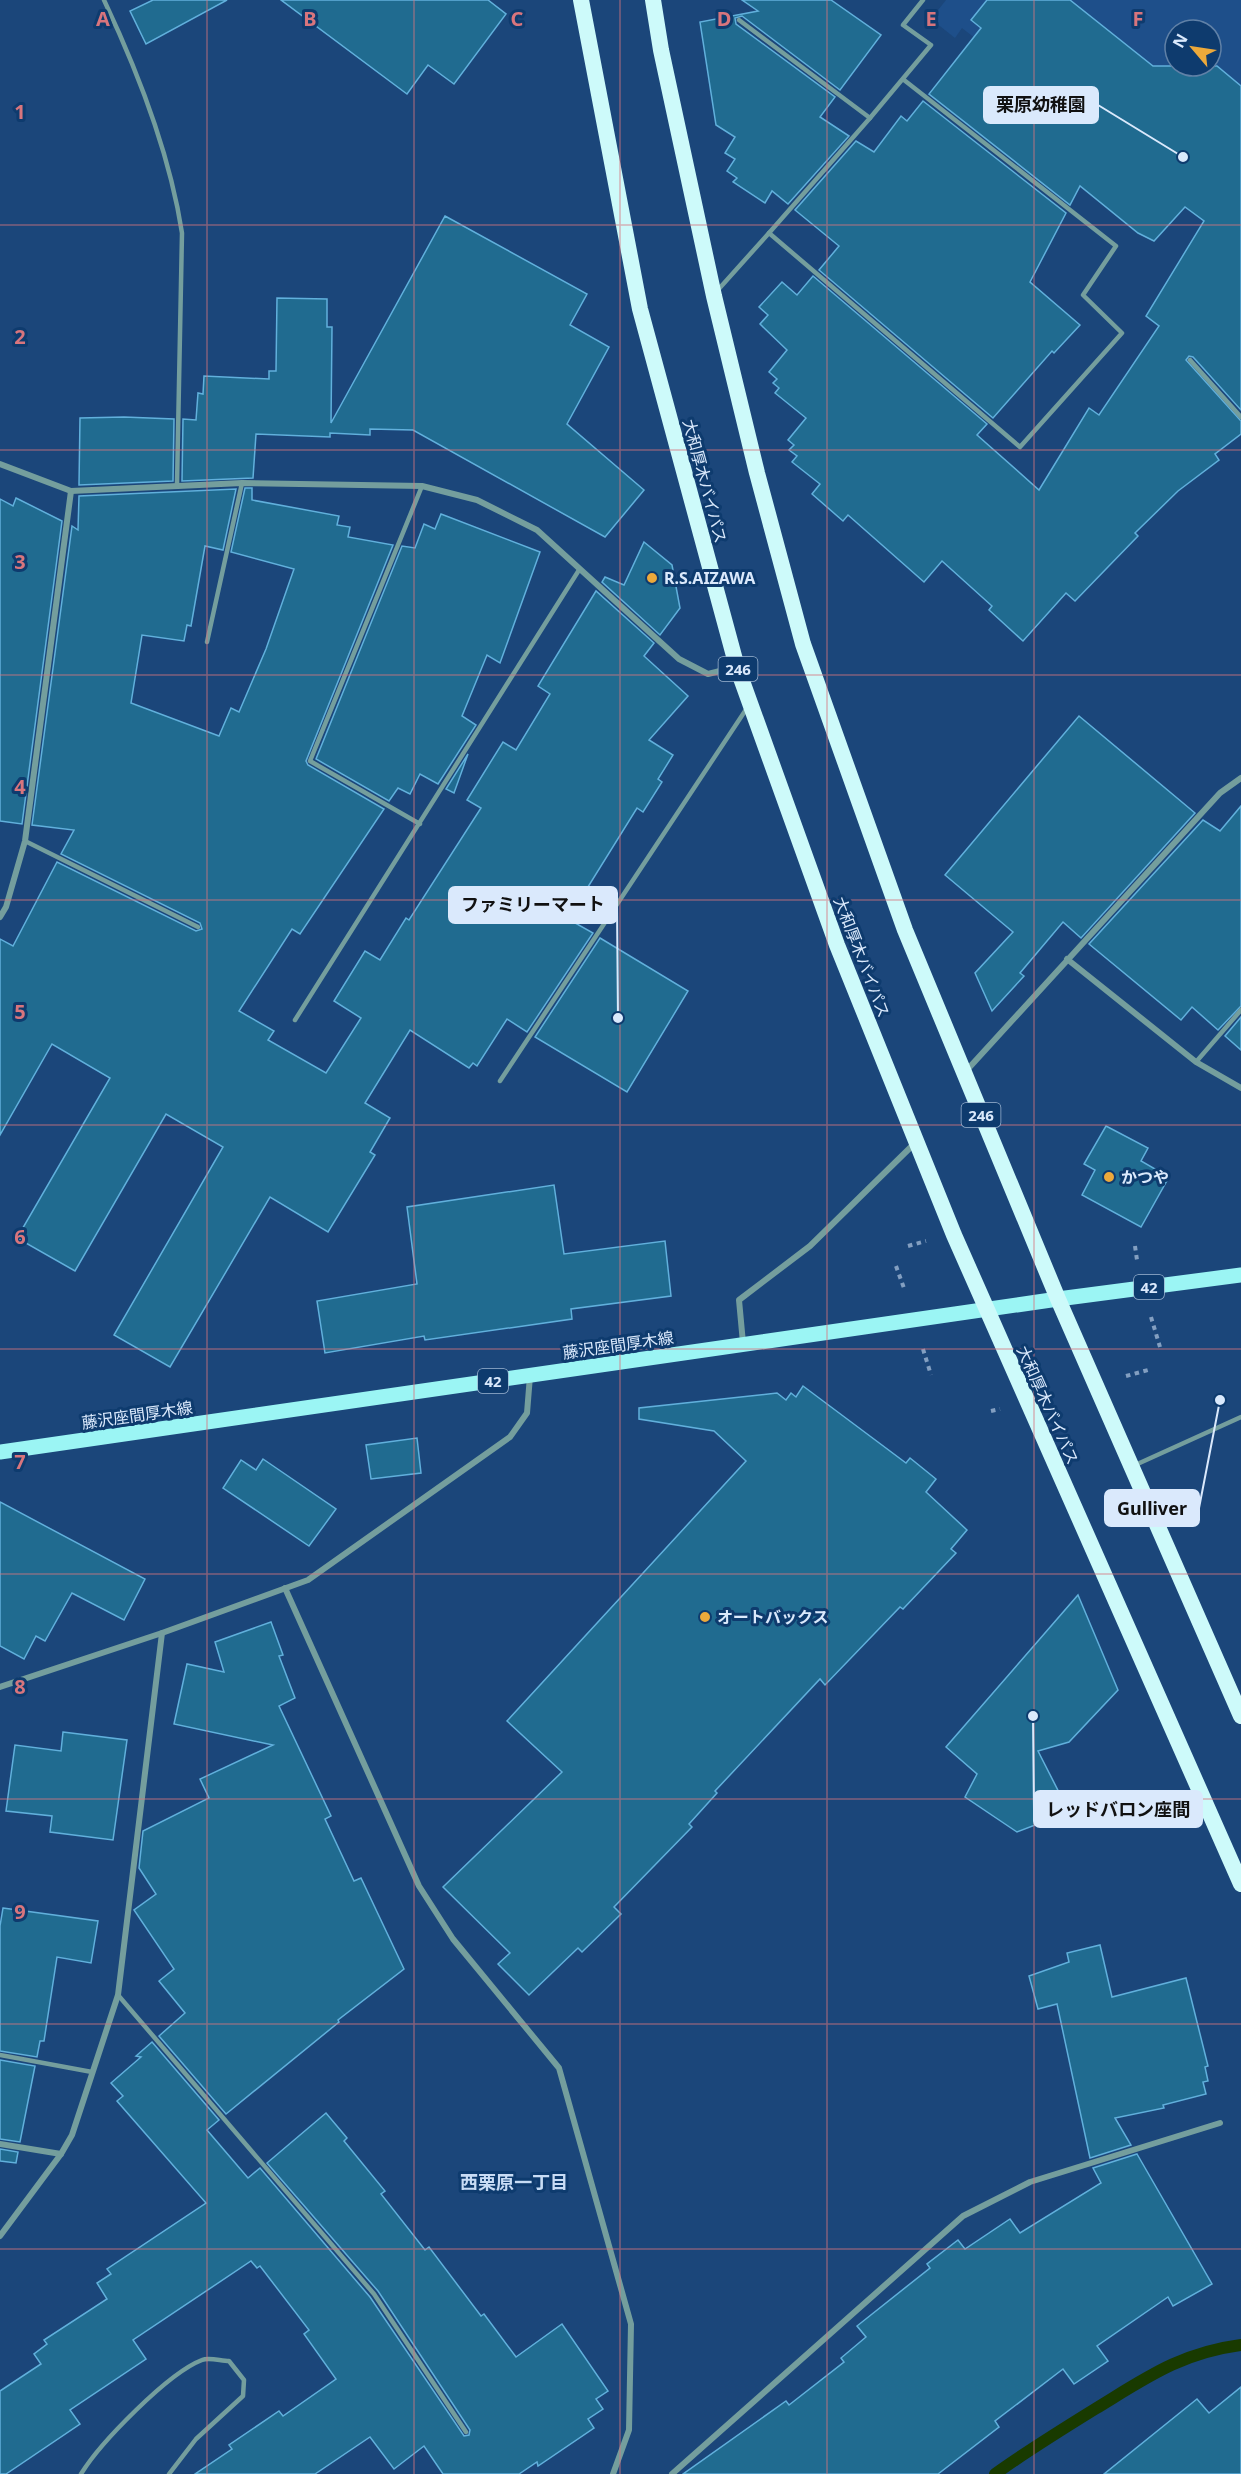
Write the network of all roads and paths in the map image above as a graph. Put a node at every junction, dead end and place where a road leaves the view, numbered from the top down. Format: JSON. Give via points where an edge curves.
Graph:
{"nodes":[{"id":1,"x":104,"y":0,"type":"edge"},
{"id":2,"x":580,"y":0,"type":"edge"},
{"id":3,"x":653,"y":0,"type":"edge"},
{"id":4,"x":923,"y":0,"type":"edge"},
{"id":5,"x":739,"y":20,"type":"dead end"},
{"id":6,"x":904,"y":80,"type":"junction"},
{"id":7,"x":870,"y":118,"type":"junction"},
{"id":8,"x":770,"y":233,"type":"junction"},
{"id":9,"x":714,"y":296,"type":"junction"},
{"id":10,"x":1190,"y":360,"type":"dead end"},
{"id":11,"x":1241,"y":417,"type":"edge"},
{"id":12,"x":0,"y":464,"type":"edge"},
{"id":13,"x":242,"y":483,"type":"junction"},
{"id":14,"x":177,"y":484,"type":"junction"},
{"id":15,"x":422,"y":486,"type":"junction"},
{"id":16,"x":71,"y":490,"type":"junction"},
{"id":17,"x":579,"y":570,"type":"junction"},
{"id":18,"x":207,"y":642,"type":"dead end"},
{"id":19,"x":737,"y":667,"type":"junction"},
{"id":20,"x":750,"y":704,"type":"junction"},
{"id":21,"x":1241,"y":778,"type":"edge"},
{"id":22,"x":420,"y":824,"type":"junction"},
{"id":23,"x":25,"y":841,"type":"junction"},
{"id":24,"x":0,"y":918,"type":"edge"},
{"id":25,"x":198,"y":927,"type":"dead end"},
{"id":26,"x":1067,"y":959,"type":"junction"},
{"id":27,"x":1241,"y":1010,"type":"edge"},
{"id":28,"x":296,"y":1020,"type":"dead end"},
{"id":29,"x":1196,"y":1062,"type":"junction"},
{"id":30,"x":964,"y":1073,"type":"junction"},
{"id":31,"x":500,"y":1081,"type":"dead end"},
{"id":32,"x":1241,"y":1088,"type":"edge"},
{"id":33,"x":916,"y":1142,"type":"junction"},
{"id":34,"x":1241,"y":1275,"type":"edge"},
{"id":35,"x":1058,"y":1299,"type":"junction"},
{"id":36,"x":987,"y":1310,"type":"junction"},
{"id":37,"x":743,"y":1346,"type":"junction"},
{"id":38,"x":530,"y":1375,"type":"junction"},
{"id":39,"x":1241,"y":1417,"type":"edge"},
{"id":40,"x":0,"y":1452,"type":"edge"},
{"id":41,"x":1131,"y":1467,"type":"junction"},
{"id":42,"x":285,"y":1588,"type":"junction"},
{"id":43,"x":162,"y":1634,"type":"junction"},
{"id":44,"x":0,"y":1687,"type":"edge"},
{"id":45,"x":1241,"y":1716,"type":"edge"},
{"id":46,"x":1241,"y":1884,"type":"edge"},
{"id":47,"x":118,"y":1995,"type":"junction"},
{"id":48,"x":0,"y":2055,"type":"edge"},
{"id":49,"x":92,"y":2072,"type":"junction"},
{"id":50,"x":1220,"y":2123,"type":"dead end"},
{"id":51,"x":0,"y":2144,"type":"edge"},
{"id":52,"x":62,"y":2154,"type":"junction"},
{"id":53,"x":0,"y":2236,"type":"edge"},
{"id":54,"x":466,"y":2432,"type":"dead end"},
{"id":55,"x":81,"y":2474,"type":"edge"},
{"id":56,"x":169,"y":2474,"type":"edge"},
{"id":57,"x":613,"y":2474,"type":"edge"},
{"id":58,"x":672,"y":2474,"type":"edge"}],
"edges":[{"from":1,"to":14,"type":"lane","via":[[129,52],[176,197],[181,224]]},
{"from":2,"to":19,"type":"highway","name":"大和厚木バイパス","number":"246","via":[[640,309]]},
{"from":3,"to":9,"type":"highway","number":"246"},
{"from":4,"to":6,"type":"lane","via":[[903,25],[931,45]]},
{"from":5,"to":7,"type":"lane"},
{"from":6,"to":7,"type":"lane"},
{"from":6,"to":8,"type":"lane","via":[[1116,246],[1083,295],[1122,333],[1020,447]]},
{"from":7,"to":8,"type":"lane"},
{"from":8,"to":9,"type":"lane"},
{"from":9,"to":30,"type":"highway","number":"246","via":[[803,644],[904,930]]},
{"from":10,"to":11,"type":"lane"},
{"from":12,"to":16,"type":"street"},
{"from":13,"to":14,"type":"street"},
{"from":13,"to":15,"type":"street"},
{"from":13,"to":18,"type":"lane"},
{"from":14,"to":16,"type":"street"},
{"from":15,"to":17,"type":"street","via":[[477,500],[537,530]]},
{"from":15,"to":22,"type":"lane","via":[[310,761]]},
{"from":16,"to":23,"type":"street"},
{"from":17,"to":19,"type":"street","via":[[679,659],[708,674]]},
{"from":17,"to":22,"type":"lane"},
{"from":19,"to":20,"type":"highway","name":"大和厚木バイパス","number":"246"},
{"from":20,"to":31,"type":"lane"},
{"from":20,"to":33,"type":"highway","name":"大和厚木バイパス","number":"246","via":[[837,945]]},
{"from":21,"to":26,"type":"street","via":[[1220,793]]},
{"from":22,"to":28,"type":"lane"},
{"from":23,"to":24,"type":"street"},
{"from":23,"to":25,"type":"lane"},
{"from":26,"to":29,"type":"street"},
{"from":26,"to":30,"type":"street"},
{"from":27,"to":29,"type":"lane"},
{"from":29,"to":32,"type":"street"},
{"from":30,"to":35,"type":"highway","number":"246"},
{"from":33,"to":36,"type":"highway","name":"大和厚木バイパス","number":"246"},
{"from":33,"to":37,"type":"street","via":[[810,1246],[739,1300]]},
{"from":34,"to":35,"type":"main road","name":"藤沢座間厚木線","number":"42"},
{"from":35,"to":36,"type":"main road","name":"藤沢座間厚木線","number":"42"},
{"from":35,"to":41,"type":"highway","number":"246"},
{"from":36,"to":37,"type":"main road","name":"藤沢座間厚木線","number":"42"},
{"from":36,"to":46,"type":"highway","name":"大和厚木バイパス","number":"246"},
{"from":37,"to":38,"type":"main road","name":"藤沢座間厚木線","number":"42"},
{"from":38,"to":40,"type":"main road","name":"藤沢座間厚木線","number":"42"},
{"from":38,"to":42,"type":"street","via":[[527,1413],[510,1437],[308,1580]]},
{"from":39,"to":41,"type":"lane"},
{"from":41,"to":45,"type":"highway","number":"246"},
{"from":42,"to":43,"type":"street"},
{"from":42,"to":57,"type":"street","via":[[419,1886],[453,1939],[559,2068],[631,2324],[629,2430]]},
{"from":43,"to":44,"type":"street"},
{"from":43,"to":47,"type":"street"},
{"from":47,"to":49,"type":"street"},
{"from":47,"to":54,"type":"lane","via":[[374,2294]]},
{"from":48,"to":49,"type":"lane"},
{"from":49,"to":52,"type":"street"},
{"from":50,"to":58,"type":"street","via":[[1030,2182],[963,2216]]},
{"from":51,"to":52,"type":"street"},
{"from":52,"to":53,"type":"street"},
{"from":55,"to":56,"type":"lane","via":[[137,2409],[171,2380],[203,2359],[229,2361],[244,2380],[243,2396],[196,2439]]}]}
